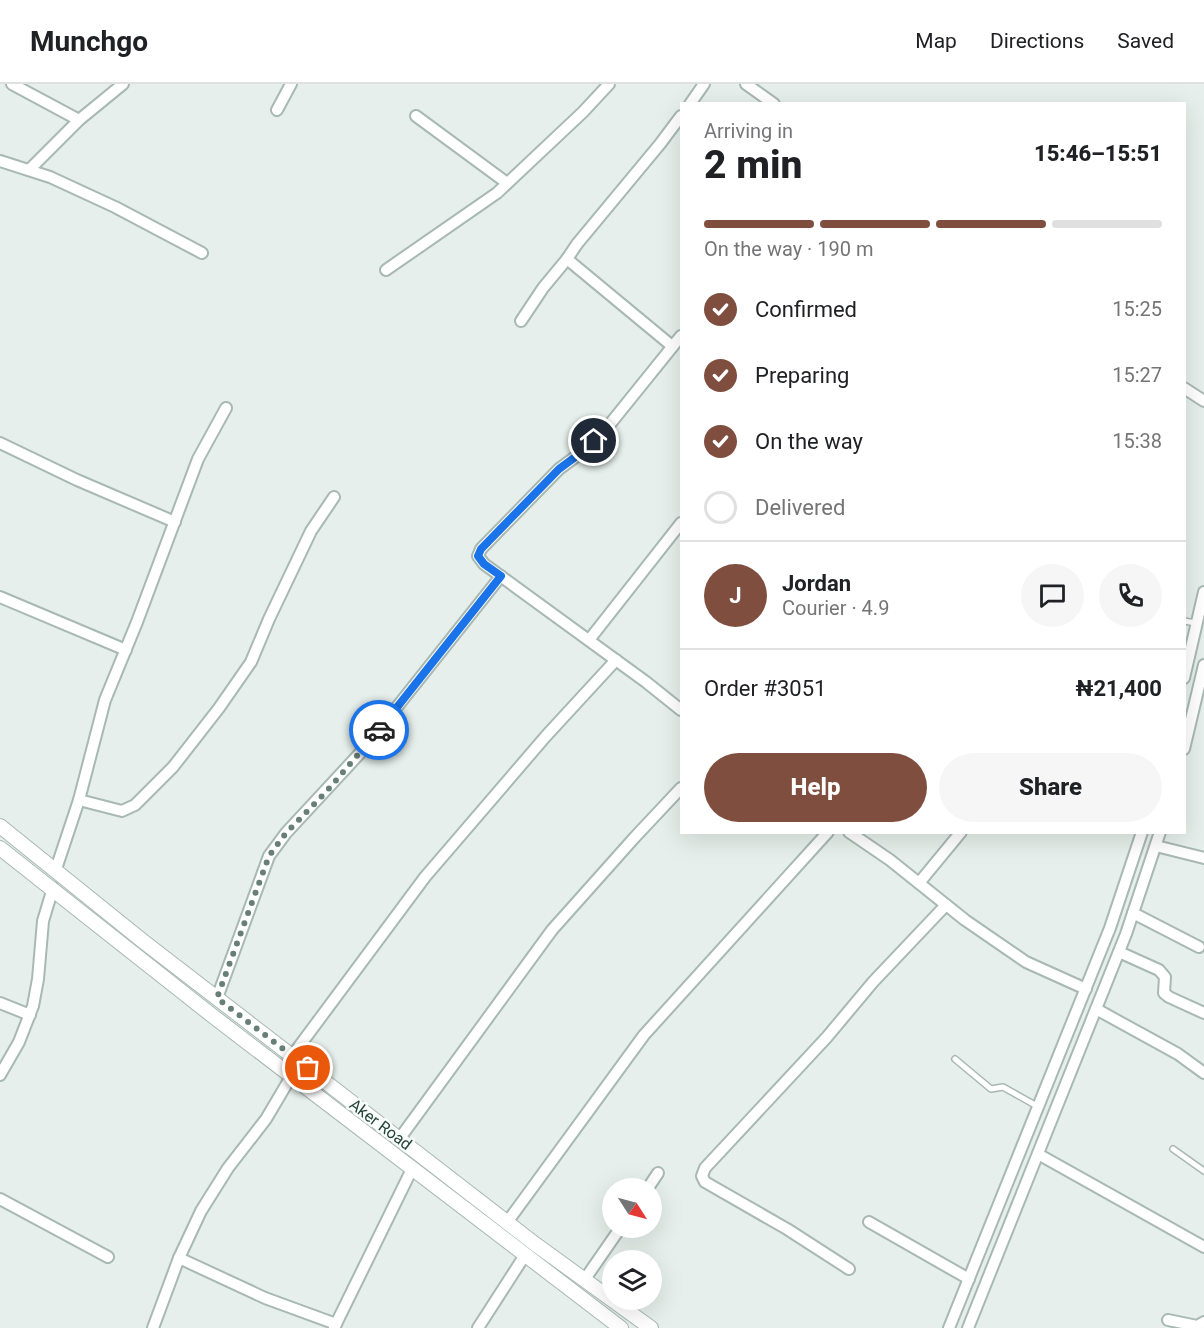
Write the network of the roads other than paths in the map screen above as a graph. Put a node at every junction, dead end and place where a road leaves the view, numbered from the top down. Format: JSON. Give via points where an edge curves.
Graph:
{"nodes":[{"id":1,"x":12,"y":84,"type":"edge"},
{"id":2,"x":123,"y":84,"type":"edge"},
{"id":3,"x":291,"y":84,"type":"edge"},
{"id":4,"x":609,"y":84,"type":"edge"},
{"id":5,"x":704,"y":84,"type":"edge"},
{"id":6,"x":746,"y":84,"type":"edge"},
{"id":7,"x":691,"y":102,"type":"edge"},
{"id":8,"x":771,"y":102,"type":"edge"},
{"id":9,"x":277,"y":110,"type":"dead end"},
{"id":10,"x":416,"y":116,"type":"dead end"},
{"id":11,"x":680,"y":117,"type":"edge"},
{"id":12,"x":79,"y":120,"type":"junction"},
{"id":13,"x":0,"y":161,"type":"edge"},
{"id":14,"x":28,"y":170,"type":"junction"},
{"id":15,"x":507,"y":183,"type":"junction"},
{"id":16,"x":202,"y":253,"type":"dead end"},
{"id":17,"x":567,"y":259,"type":"junction"},
{"id":18,"x":386,"y":270,"type":"dead end"},
{"id":19,"x":521,"y":321,"type":"dead end"},
{"id":20,"x":680,"y":337,"type":"edge"},
{"id":21,"x":672,"y":346,"type":"junction"},
{"id":22,"x":1186,"y":389,"type":"edge"},
{"id":23,"x":1204,"y":401,"type":"edge"},
{"id":24,"x":226,"y":408,"type":"dead end"},
{"id":25,"x":0,"y":443,"type":"edge"},
{"id":26,"x":334,"y":497,"type":"dead end"},
{"id":27,"x":175,"y":522,"type":"junction"},
{"id":28,"x":680,"y":524,"type":"edge"},
{"id":29,"x":501,"y":576,"type":"junction"},
{"id":30,"x":1204,"y":592,"type":"edge"},
{"id":31,"x":0,"y":597,"type":"edge"},
{"id":32,"x":1186,"y":621,"type":"edge"},
{"id":33,"x":1196,"y":623,"type":"junction"},
{"id":34,"x":589,"y":640,"type":"junction"},
{"id":35,"x":126,"y":650,"type":"junction"},
{"id":36,"x":616,"y":660,"type":"junction"},
{"id":37,"x":1204,"y":665,"type":"edge"},
{"id":38,"x":1186,"y":669,"type":"edge"},
{"id":39,"x":680,"y":709,"type":"edge"},
{"id":40,"x":1186,"y":741,"type":"edge"},
{"id":41,"x":680,"y":789,"type":"edge"},
{"id":42,"x":79,"y":800,"type":"junction"},
{"id":43,"x":0,"y":826,"type":"edge"},
{"id":44,"x":826,"y":834,"type":"edge"},
{"id":45,"x":852,"y":834,"type":"edge"},
{"id":46,"x":960,"y":834,"type":"edge"},
{"id":47,"x":1141,"y":834,"type":"edge"},
{"id":48,"x":1159,"y":834,"type":"edge"},
{"id":49,"x":1156,"y":846,"type":"junction"},
{"id":50,"x":0,"y":849,"type":"edge"},
{"id":51,"x":1204,"y":858,"type":"edge"},
{"id":52,"x":56,"y":869,"type":"junction"},
{"id":53,"x":919,"y":883,"type":"junction"},
{"id":54,"x":53,"y":888,"type":"junction"},
{"id":55,"x":946,"y":905,"type":"junction"},
{"id":56,"x":1133,"y":914,"type":"junction"},
{"id":57,"x":1199,"y":947,"type":"dead end"},
{"id":58,"x":1119,"y":952,"type":"junction"},
{"id":59,"x":1086,"y":989,"type":"junction"},
{"id":60,"x":217,"y":998,"type":"junction"},
{"id":61,"x":0,"y":1003,"type":"edge"},
{"id":62,"x":1096,"y":1009,"type":"junction"},
{"id":63,"x":1204,"y":1013,"type":"edge"},
{"id":64,"x":30,"y":1015,"type":"junction"},
{"id":65,"x":291,"y":1056,"type":"junction"},
{"id":66,"x":955,"y":1059,"type":"dead end"},
{"id":67,"x":1204,"y":1072,"type":"edge"},
{"id":68,"x":0,"y":1075,"type":"edge"},
{"id":69,"x":292,"y":1075,"type":"junction"},
{"id":70,"x":356,"y":1106,"type":"junction"},
{"id":71,"x":1039,"y":1107,"type":"junction"},
{"id":72,"x":348,"y":1119,"type":"junction"},
{"id":73,"x":400,"y":1138,"type":"junction"},
{"id":74,"x":1173,"y":1149,"type":"dead end"},
{"id":75,"x":1038,"y":1154,"type":"junction"},
{"id":76,"x":413,"y":1167,"type":"junction"},
{"id":77,"x":1204,"y":1171,"type":"edge"},
{"id":78,"x":658,"y":1173,"type":"dead end"},
{"id":79,"x":655,"y":1178,"type":"edge"},
{"id":80,"x":0,"y":1199,"type":"edge"},
{"id":81,"x":508,"y":1221,"type":"junction"},
{"id":82,"x":869,"y":1222,"type":"dead end"},
{"id":83,"x":613,"y":1238,"type":"edge"},
{"id":84,"x":1204,"y":1247,"type":"edge"},
{"id":85,"x":525,"y":1255,"type":"junction"},
{"id":86,"x":108,"y":1257,"type":"dead end"},
{"id":87,"x":179,"y":1258,"type":"junction"},
{"id":88,"x":849,"y":1269,"type":"dead end"},
{"id":89,"x":585,"y":1279,"type":"junction"},
{"id":90,"x":969,"y":1279,"type":"junction"},
{"id":91,"x":1168,"y":1320,"type":"dead end"},
{"id":92,"x":1204,"y":1322,"type":"edge"},
{"id":93,"x":335,"y":1326,"type":"edge"},
{"id":94,"x":153,"y":1328,"type":"edge"},
{"id":95,"x":478,"y":1328,"type":"edge"},
{"id":96,"x":621,"y":1328,"type":"edge"},
{"id":97,"x":651,"y":1328,"type":"edge"},
{"id":98,"x":949,"y":1328,"type":"edge"},
{"id":99,"x":968,"y":1328,"type":"edge"}],
"edges":[{"from":1,"to":12,"type":"street"},
{"from":2,"to":12,"type":"street"},
{"from":3,"to":9,"type":"street"},
{"from":4,"to":15,"type":"street"},
{"from":5,"to":7,"type":"street"},
{"from":6,"to":8,"type":"street"},
{"from":10,"to":15,"type":"street"},
{"from":11,"to":17,"type":"street"},
{"from":12,"to":14,"type":"street"},
{"from":13,"to":14,"type":"street"},
{"from":14,"to":16,"type":"street","via":[[106,203]]},
{"from":15,"to":18,"type":"street"},
{"from":17,"to":19,"type":"street"},
{"from":17,"to":21,"type":"street"},
{"from":20,"to":21,"type":"street"},
{"from":21,"to":29,"type":"street","via":[[606,429],[559,469],[481,549],[478,556]]},
{"from":22,"to":23,"type":"street"},
{"from":24,"to":27,"type":"street","via":[[198,459]]},
{"from":25,"to":27,"type":"street"},
{"from":26,"to":42,"type":"street","via":[[311,531],[251,662],[173,767],[135,805],[122,811]]},
{"from":27,"to":35,"type":"street"},
{"from":28,"to":34,"type":"street"},
{"from":29,"to":34,"type":"street"},
{"from":29,"to":60,"type":"street","via":[[362,751],[269,856]]},
{"from":30,"to":33,"type":"street"},
{"from":31,"to":35,"type":"street"},
{"from":32,"to":33,"type":"lane"},
{"from":33,"to":38,"type":"street"},
{"from":34,"to":36,"type":"street"},
{"from":35,"to":42,"type":"street","via":[[105,700]]},
{"from":36,"to":39,"type":"street"},
{"from":36,"to":65,"type":"street","via":[[425,876]]},
{"from":37,"to":40,"type":"street"},
{"from":41,"to":73,"type":"street","via":[[552,930]]},
{"from":42,"to":52,"type":"street"},
{"from":43,"to":52,"type":"street","name":"Aker Road"},
{"from":44,"to":81,"type":"street","via":[[644,1035]]},
{"from":45,"to":53,"type":"street"},
{"from":46,"to":53,"type":"street"},
{"from":47,"to":59,"type":"street"},
{"from":48,"to":49,"type":"street"},
{"from":49,"to":51,"type":"street"},
{"from":49,"to":56,"type":"street"},
{"from":50,"to":54,"type":"street","name":"Aker Road"},
{"from":52,"to":60,"type":"street","name":"Aker Road"},
{"from":53,"to":55,"type":"street"},
{"from":54,"to":64,"type":"street","via":[[43,921]]},
{"from":54,"to":69,"type":"street","name":"Aker Road"},
{"from":55,"to":59,"type":"street","via":[[1026,962]]},
{"from":55,"to":88,"type":"street","via":[[705,1168],[702,1176],[705,1182]]},
{"from":56,"to":57,"type":"street"},
{"from":56,"to":58,"type":"street"},
{"from":58,"to":62,"type":"street"},
{"from":58,"to":63,"type":"street","via":[[1159,970],[1165,977],[1164,993],[1169,998]]},
{"from":59,"to":71,"type":"street"},
{"from":60,"to":65,"type":"street","name":"Aker Road"},
{"from":61,"to":64,"type":"street"},
{"from":62,"to":67,"type":"street"},
{"from":62,"to":75,"type":"street"},
{"from":64,"to":68,"type":"street"},
{"from":65,"to":70,"type":"street","name":"Aker Road"},
{"from":66,"to":71,"type":"lane","via":[[991,1089],[1003,1087]]},
{"from":69,"to":72,"type":"street","name":"Aker Road"},
{"from":69,"to":87,"type":"street","via":[[266,1119],[228,1167]]},
{"from":70,"to":72,"type":"street"},
{"from":70,"to":73,"type":"street","name":"Aker Road"},
{"from":71,"to":90,"type":"street"},
{"from":72,"to":76,"type":"street","name":"Aker Road"},
{"from":73,"to":81,"type":"street","name":"Aker Road"},
{"from":74,"to":77,"type":"lane"},
{"from":75,"to":84,"type":"street"},
{"from":75,"to":99,"type":"street"},
{"from":76,"to":85,"type":"street","name":"Aker Road"},
{"from":76,"to":93,"type":"street"},
{"from":78,"to":79,"type":"street"},
{"from":80,"to":86,"type":"street"},
{"from":81,"to":89,"type":"street","name":"Aker Road"},
{"from":82,"to":90,"type":"street"},
{"from":83,"to":89,"type":"street"},
{"from":85,"to":95,"type":"street"},
{"from":85,"to":96,"type":"street","name":"Aker Road"},
{"from":87,"to":93,"type":"street"},
{"from":87,"to":94,"type":"street"},
{"from":89,"to":97,"type":"street","name":"Aker Road"},
{"from":90,"to":98,"type":"street"},
{"from":91,"to":92,"type":"street","via":[[1197,1326]]}]}
